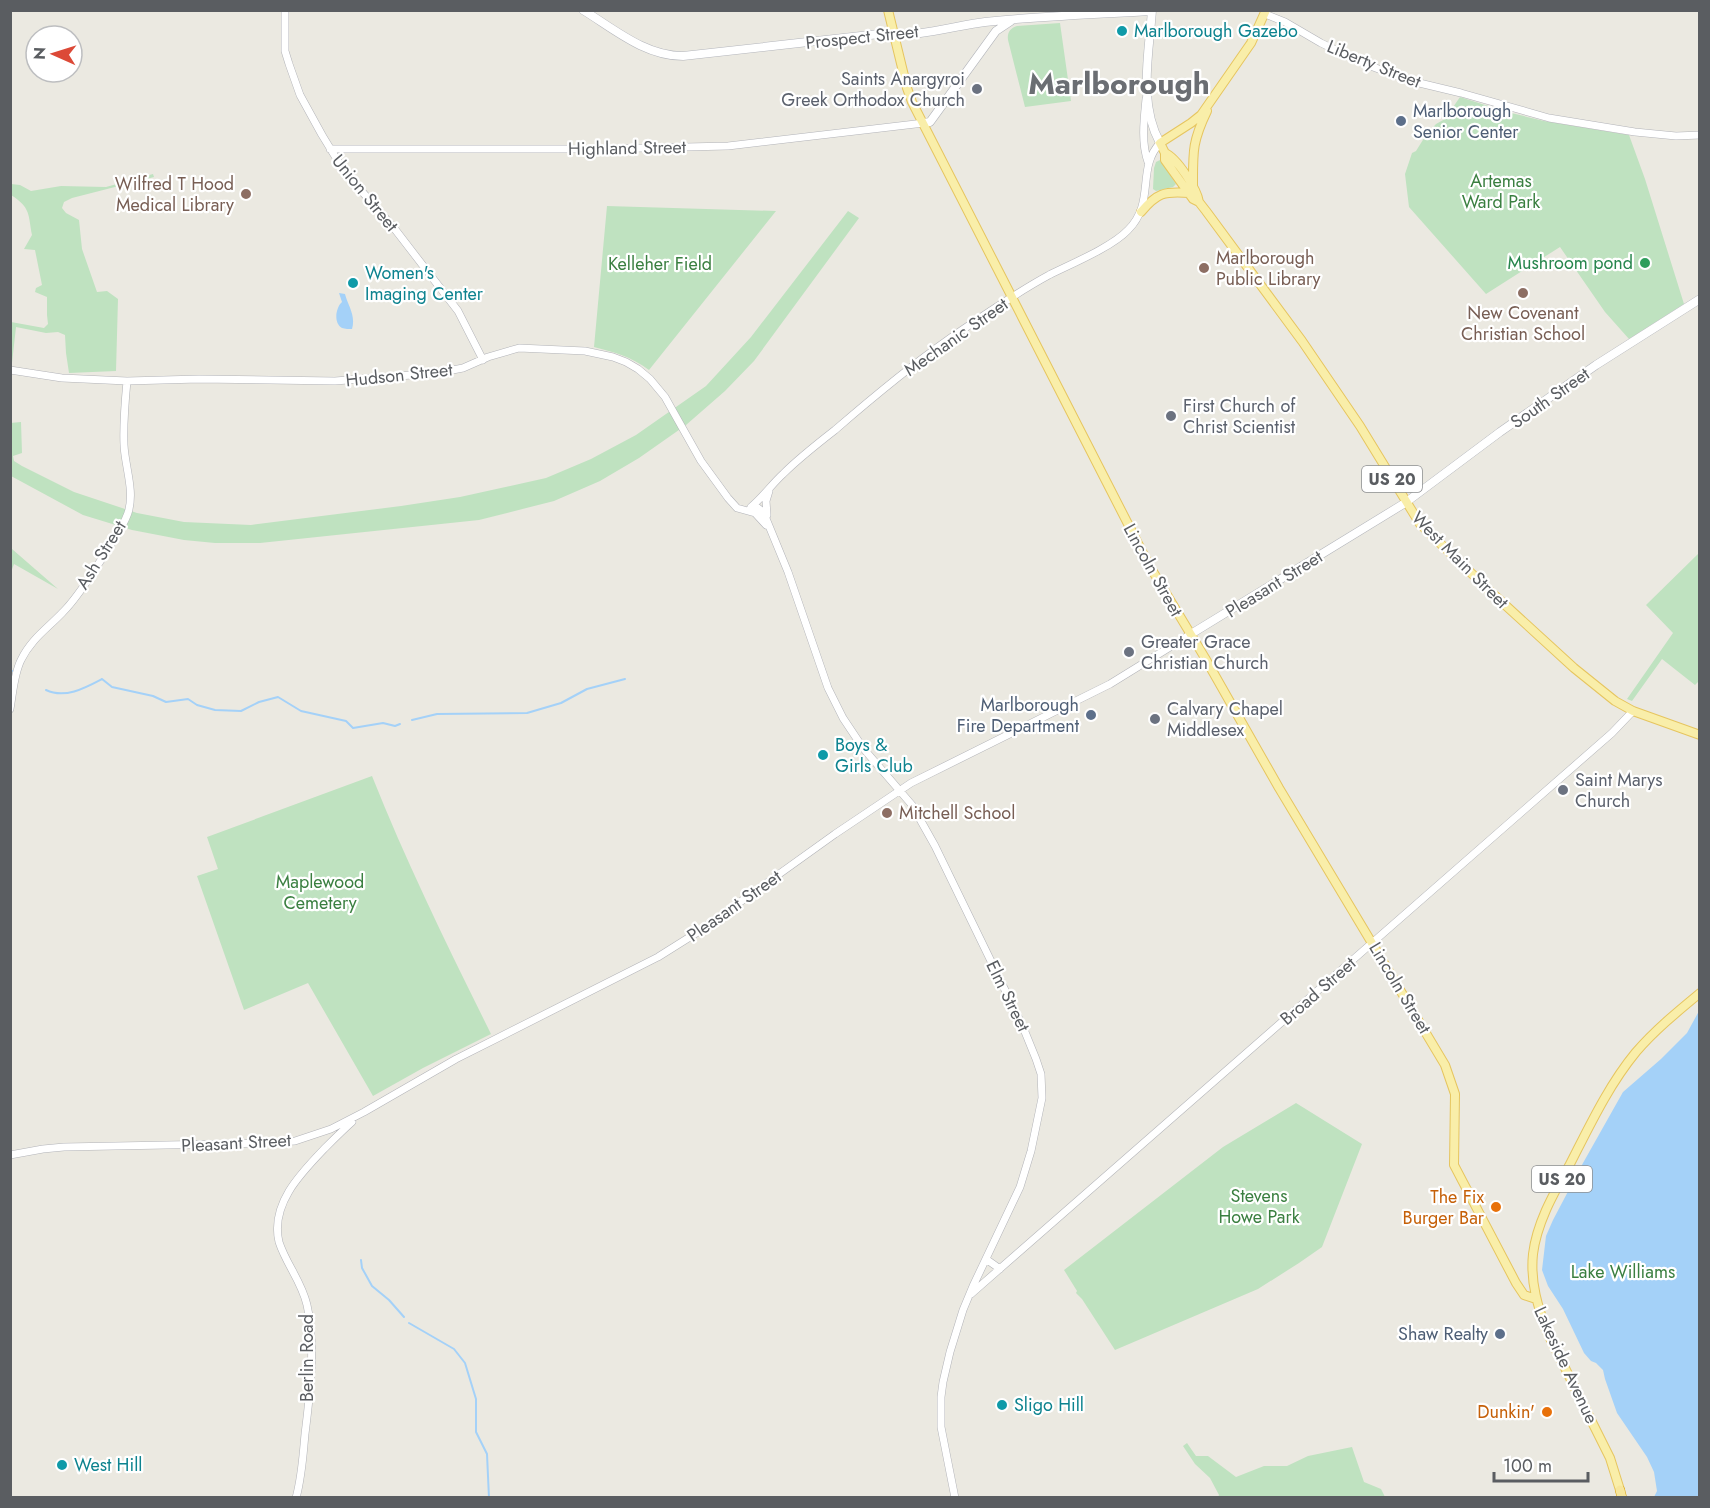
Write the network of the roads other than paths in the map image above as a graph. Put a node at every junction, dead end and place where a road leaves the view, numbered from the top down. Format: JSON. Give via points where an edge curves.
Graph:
{"nodes":[{"id":1,"x":285,"y":10,"type":"edge"},
{"id":2,"x":583,"y":10,"type":"edge"},
{"id":3,"x":888,"y":10,"type":"edge"},
{"id":4,"x":1152,"y":10,"type":"edge"},
{"id":5,"x":1266,"y":12,"type":"edge"},
{"id":6,"x":1012,"y":20,"type":"junction"},
{"id":7,"x":895,"y":35,"type":"junction"},
{"id":8,"x":1146,"y":97,"type":"junction"},
{"id":9,"x":1214,"y":97,"type":"junction"},
{"id":10,"x":924,"y":123,"type":"junction"},
{"id":11,"x":1700,"y":135,"type":"edge"},
{"id":12,"x":1160,"y":143,"type":"junction"},
{"id":13,"x":330,"y":149,"type":"junction"},
{"id":14,"x":1148,"y":162,"type":"junction"},
{"id":15,"x":1191,"y":189,"type":"junction"},
{"id":16,"x":1141,"y":212,"type":"junction"},
{"id":17,"x":1013,"y":297,"type":"junction"},
{"id":18,"x":1700,"y":299,"type":"edge"},
{"id":19,"x":483,"y":360,"type":"junction"},
{"id":20,"x":10,"y":370,"type":"edge"},
{"id":21,"x":127,"y":381,"type":"junction"},
{"id":22,"x":773,"y":484,"type":"junction"},
{"id":23,"x":1405,"y":503,"type":"junction"},
{"id":24,"x":754,"y":505,"type":"junction"},
{"id":25,"x":743,"y":511,"type":"junction"},
{"id":26,"x":770,"y":529,"type":"junction"},
{"id":27,"x":1191,"y":634,"type":"junction"},
{"id":28,"x":10,"y":709,"type":"edge"},
{"id":29,"x":1633,"y":711,"type":"junction"},
{"id":30,"x":1700,"y":735,"type":"edge"},
{"id":31,"x":900,"y":790,"type":"junction"},
{"id":32,"x":1373,"y":943,"type":"junction"},
{"id":33,"x":1700,"y":993,"type":"edge"},
{"id":34,"x":363,"y":1113,"type":"junction"},
{"id":35,"x":10,"y":1155,"type":"edge"},
{"id":36,"x":986,"y":1258,"type":"junction"},
{"id":37,"x":1000,"y":1269,"type":"junction"},
{"id":38,"x":969,"y":1296,"type":"junction"},
{"id":39,"x":1536,"y":1299,"type":"junction"},
{"id":40,"x":1621,"y":1494,"type":"edge"},
{"id":41,"x":296,"y":1497,"type":"edge"},
{"id":42,"x":955,"y":1497,"type":"edge"}],
"edges":[{"from":1,"to":13,"type":"street","name":"Union Street","via":[[285,51],[289,64],[300,94]]},
{"from":2,"to":7,"type":"main road","name":"Prospect Street","via":[[666,56]]},
{"from":3,"to":7,"type":"main road","name":"Lincoln Street"},
{"from":4,"to":6,"type":"main road","name":"Prospect Street"},
{"from":4,"to":8,"type":"main road","name":"West Main Street"},
{"from":5,"to":9,"type":"main road","via":[[1251,43]]},
{"from":5,"to":11,"type":"street","name":"Liberty Street","via":[[1346,55],[1411,81],[1549,118],[1635,132]]},
{"from":6,"to":7,"type":"main road","name":"Prospect Street"},
{"from":6,"to":10,"type":"main road","via":[[996,31],[930,122]]},
{"from":7,"to":10,"type":"main road","name":"Lincoln Street","via":[[907,88]]},
{"from":8,"to":12,"type":"main road","name":"West Main Street","via":[[1149,119]]},
{"from":8,"to":14,"type":"street","name":"Mechanic Street"},
{"from":9,"to":12,"type":"main road","via":[[1197,118]]},
{"from":9,"to":15,"type":"main road","via":[[1194,144]]},
{"from":10,"to":13,"type":"street","name":"Highland Street","via":[[728,146]]},
{"from":10,"to":17,"type":"main road","name":"Lincoln Street"},
{"from":12,"to":14,"type":"street","name":"Mechanic Street"},
{"from":12,"to":15,"type":"main road","name":"West Main Street","number":"US 20","via":[[1165,160]]},
{"from":13,"to":19,"type":"street","name":"Union Street","via":[[458,311]]},
{"from":14,"to":16,"type":"street","name":"Mechanic Street"},
{"from":15,"to":16,"type":"main road","via":[[1158,195]]},
{"from":15,"to":23,"type":"main road","name":"West Main Street","number":"US 20","via":[[1193,199],[1199,202],[1342,399]]},
{"from":16,"to":17,"type":"street","name":"Mechanic Street","via":[[1118,238]]},
{"from":17,"to":22,"type":"street","name":"Mechanic Street","via":[[898,377]]},
{"from":17,"to":27,"type":"main road","name":"Lincoln Street","via":[[1149,565]]},
{"from":18,"to":23,"type":"main road","name":"South Street","via":[[1596,365]]},
{"from":19,"to":21,"type":"street","name":"Hudson Street","via":[[437,373],[335,381]]},
{"from":19,"to":25,"type":"street","name":"Hudson Street","via":[[513,349],[531,348],[585,351],[632,366],[657,387],[701,461]]},
{"from":20,"to":21,"type":"street","name":"Hudson Street","via":[[62,378]]},
{"from":21,"to":28,"type":"street","name":"Ash Street","via":[[127,515],[72,601],[29,645],[20,661]]},
{"from":22,"to":24,"type":"street","name":"Mechanic Street"},
{"from":22,"to":26,"type":"street","name":"Elm Street","via":[[765,507]]},
{"from":23,"to":27,"type":"main road","name":"Pleasant Street"},
{"from":23,"to":29,"type":"main road","name":"West Main Street","number":"US 20","via":[[1419,525],[1492,593],[1590,681]]},
{"from":24,"to":25,"type":"street","name":"Mechanic Street"},
{"from":24,"to":26,"type":"street","name":"Elm Street","via":[[762,511]]},
{"from":25,"to":26,"type":"street","via":[[754,513]]},
{"from":26,"to":31,"type":"street","name":"Elm Street","via":[[828,688],[870,757]]},
{"from":27,"to":31,"type":"street","name":"Pleasant Street","via":[[1110,684]]},
{"from":27,"to":32,"type":"main road","name":"Lincoln Street"},
{"from":29,"to":30,"type":"main road","name":"West Main Street","number":"US 20"},
{"from":29,"to":32,"type":"street","name":"Broad Street"},
{"from":31,"to":34,"type":"street","name":"Pleasant Street","via":[[663,955],[456,1059]]},
{"from":31,"to":36,"type":"street","name":"Elm Street","via":[[935,846],[1023,1027],[1042,1082],[1031,1151],[1020,1187]]},
{"from":32,"to":37,"type":"street","name":"Broad Street"},
{"from":32,"to":39,"type":"main road","name":"Lincoln Street","via":[[1447,1069],[1455,1094],[1454,1165],[1516,1283],[1524,1295]]},
{"from":33,"to":39,"type":"main road","name":"Lakeside Avenue","number":"US 20","via":[[1641,1047],[1600,1107],[1552,1198],[1537,1237],[1533,1265]]},
{"from":34,"to":35,"type":"street","name":"Pleasant Street","via":[[295,1141],[64,1147]]},
{"from":34,"to":41,"type":"street","name":"Berlin Road","via":[[301,1174],[285,1197],[279,1218],[279,1242],[309,1314],[310,1382]]},
{"from":36,"to":37,"type":"street"},
{"from":36,"to":38,"type":"street","name":"Elm Street"},
{"from":37,"to":38,"type":"street","name":"Broad Street"},
{"from":38,"to":42,"type":"street","name":"Elm Street","via":[[950,1352],[941,1397],[941,1427]]},
{"from":39,"to":40,"type":"main road","name":"Lakeside Avenue","number":"US 20","via":[[1548,1334],[1610,1458]]}]}
